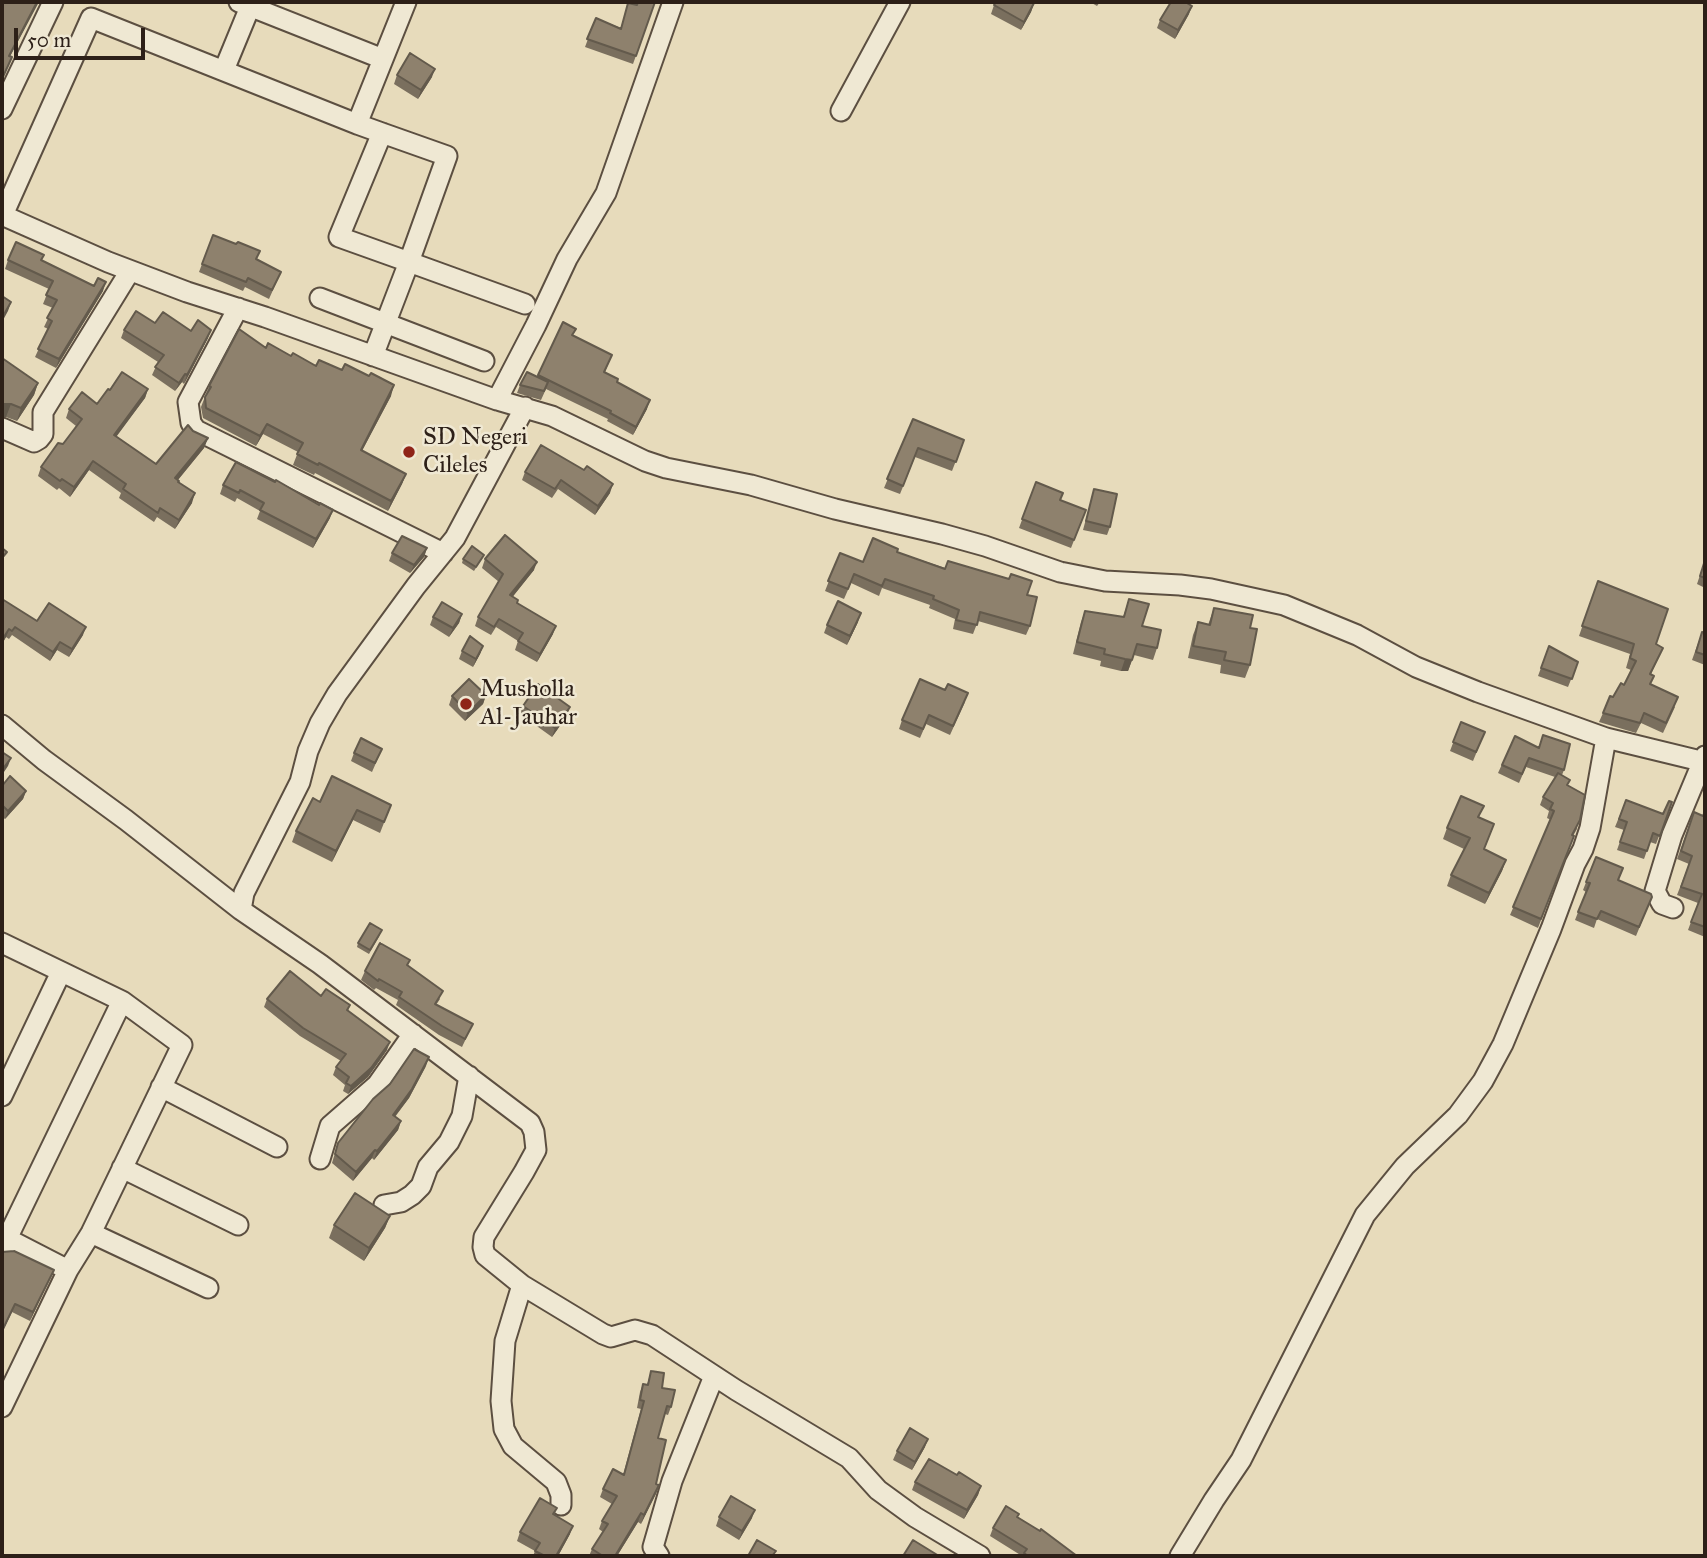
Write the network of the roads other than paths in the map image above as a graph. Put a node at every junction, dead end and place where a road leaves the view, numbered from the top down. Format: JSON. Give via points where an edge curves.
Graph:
{"nodes":[{"id":1,"x":53,"y":2,"type":"edge"},
{"id":2,"x":407,"y":2,"type":"edge"},
{"id":3,"x":673,"y":2,"type":"edge"},
{"id":4,"x":900,"y":2,"type":"edge"},
{"id":5,"x":247,"y":3,"type":"edge"},
{"id":6,"x":95,"y":10,"type":"edge"},
{"id":7,"x":383,"y":59,"type":"junction"},
{"id":8,"x":224,"y":70,"type":"junction"},
{"id":9,"x":2,"y":109,"type":"edge"},
{"id":10,"x":841,"y":111,"type":"dead end"},
{"id":11,"x":357,"y":124,"type":"junction"},
{"id":12,"x":382,"y":133,"type":"junction"},
{"id":13,"x":2,"y":215,"type":"edge"},
{"id":14,"x":409,"y":262,"type":"junction"},
{"id":15,"x":130,"y":271,"type":"junction"},
{"id":16,"x":320,"y":298,"type":"dead end"},
{"id":17,"x":525,"y":304,"type":"dead end"},
{"id":18,"x":238,"y":308,"type":"junction"},
{"id":19,"x":386,"y":324,"type":"junction"},
{"id":20,"x":373,"y":356,"type":"junction"},
{"id":21,"x":484,"y":362,"type":"dead end"},
{"id":22,"x":497,"y":400,"type":"junction"},
{"id":23,"x":525,"y":407,"type":"junction"},
{"id":24,"x":2,"y":428,"type":"edge"},
{"id":25,"x":443,"y":553,"type":"junction"},
{"id":26,"x":2,"y":725,"type":"edge"},
{"id":27,"x":1606,"y":738,"type":"junction"},
{"id":28,"x":1705,"y":760,"type":"edge"},
{"id":29,"x":1673,"y":908,"type":"dead end"},
{"id":30,"x":241,"y":910,"type":"junction"},
{"id":31,"x":2,"y":943,"type":"edge"},
{"id":32,"x":61,"y":972,"type":"junction"},
{"id":33,"x":122,"y":1001,"type":"junction"},
{"id":34,"x":413,"y":1034,"type":"junction"},
{"id":35,"x":468,"y":1076,"type":"junction"},
{"id":36,"x":161,"y":1087,"type":"junction"},
{"id":37,"x":2,"y":1096,"type":"edge"},
{"id":38,"x":277,"y":1147,"type":"dead end"},
{"id":39,"x":320,"y":1159,"type":"dead end"},
{"id":40,"x":122,"y":1168,"type":"junction"},
{"id":41,"x":384,"y":1205,"type":"dead end"},
{"id":42,"x":238,"y":1225,"type":"dead end"},
{"id":43,"x":91,"y":1233,"type":"junction"},
{"id":44,"x":3,"y":1241,"type":"edge"},
{"id":45,"x":68,"y":1270,"type":"junction"},
{"id":46,"x":522,"y":1285,"type":"junction"},
{"id":47,"x":208,"y":1289,"type":"dead end"},
{"id":48,"x":714,"y":1376,"type":"junction"},
{"id":49,"x":2,"y":1408,"type":"edge"},
{"id":50,"x":561,"y":1505,"type":"dead end"},
{"id":51,"x":659,"y":1556,"type":"edge"},
{"id":52,"x":980,"y":1556,"type":"edge"},
{"id":53,"x":1180,"y":1556,"type":"edge"}],
"edges":[{"from":1,"to":9,"type":"street"},
{"from":2,"to":7,"type":"street"},
{"from":3,"to":22,"type":"street","via":[[606,193],[567,258]]},
{"from":4,"to":10,"type":"street"},
{"from":5,"to":7,"type":"street"},
{"from":5,"to":8,"type":"street"},
{"from":6,"to":8,"type":"street"},
{"from":6,"to":13,"type":"street"},
{"from":7,"to":11,"type":"street"},
{"from":8,"to":11,"type":"street"},
{"from":11,"to":12,"type":"street"},
{"from":12,"to":14,"type":"street","via":[[447,156]]},
{"from":12,"to":14,"type":"street","via":[[339,237]]},
{"from":13,"to":15,"type":"street"},
{"from":14,"to":17,"type":"street"},
{"from":14,"to":19,"type":"street"},
{"from":15,"to":18,"type":"street"},
{"from":15,"to":24,"type":"street","via":[[43,412],[39,439],[34,442]]},
{"from":16,"to":19,"type":"street"},
{"from":18,"to":20,"type":"street"},
{"from":18,"to":25,"type":"street","via":[[188,402],[196,430]]},
{"from":19,"to":20,"type":"street"},
{"from":19,"to":21,"type":"street"},
{"from":20,"to":22,"type":"street"},
{"from":22,"to":23,"type":"street"},
{"from":23,"to":25,"type":"street"},
{"from":23,"to":27,"type":"street","via":[[666,468],[942,534],[1060,572],[1105,581],[1211,589],[1284,605],[1357,635],[1416,667]]},
{"from":25,"to":30,"type":"street","via":[[320,723],[300,782],[244,892]]},
{"from":26,"to":30,"type":"street"},
{"from":27,"to":28,"type":"street"},
{"from":27,"to":53,"type":"street","via":[[1583,849],[1498,1053],[1458,1115],[1405,1166],[1365,1215],[1248,1448]]},
{"from":28,"to":29,"type":"street","via":[[1672,835],[1655,891],[1662,904]]},
{"from":30,"to":34,"type":"street"},
{"from":31,"to":32,"type":"street"},
{"from":32,"to":33,"type":"street"},
{"from":32,"to":37,"type":"street"},
{"from":33,"to":36,"type":"street","via":[[181,1045]]},
{"from":33,"to":44,"type":"street"},
{"from":34,"to":35,"type":"street"},
{"from":34,"to":39,"type":"street","via":[[377,1085],[330,1126]]},
{"from":35,"to":41,"type":"street","via":[[462,1116],[449,1142],[428,1167],[421,1186],[401,1202]]},
{"from":35,"to":46,"type":"street","via":[[530,1123],[534,1132],[536,1150],[482,1247],[485,1255]]},
{"from":36,"to":38,"type":"street"},
{"from":36,"to":40,"type":"street"},
{"from":40,"to":42,"type":"street"},
{"from":40,"to":43,"type":"street"},
{"from":43,"to":45,"type":"street"},
{"from":43,"to":47,"type":"street"},
{"from":44,"to":45,"type":"street"},
{"from":45,"to":49,"type":"street"},
{"from":46,"to":48,"type":"street","via":[[611,1337],[635,1330],[652,1335]]},
{"from":46,"to":50,"type":"street","via":[[505,1341],[504,1429],[513,1446],[556,1482]]},
{"from":48,"to":51,"type":"street","via":[[672,1481],[653,1547]]},
{"from":48,"to":52,"type":"street","via":[[849,1458],[878,1490]]}]}
